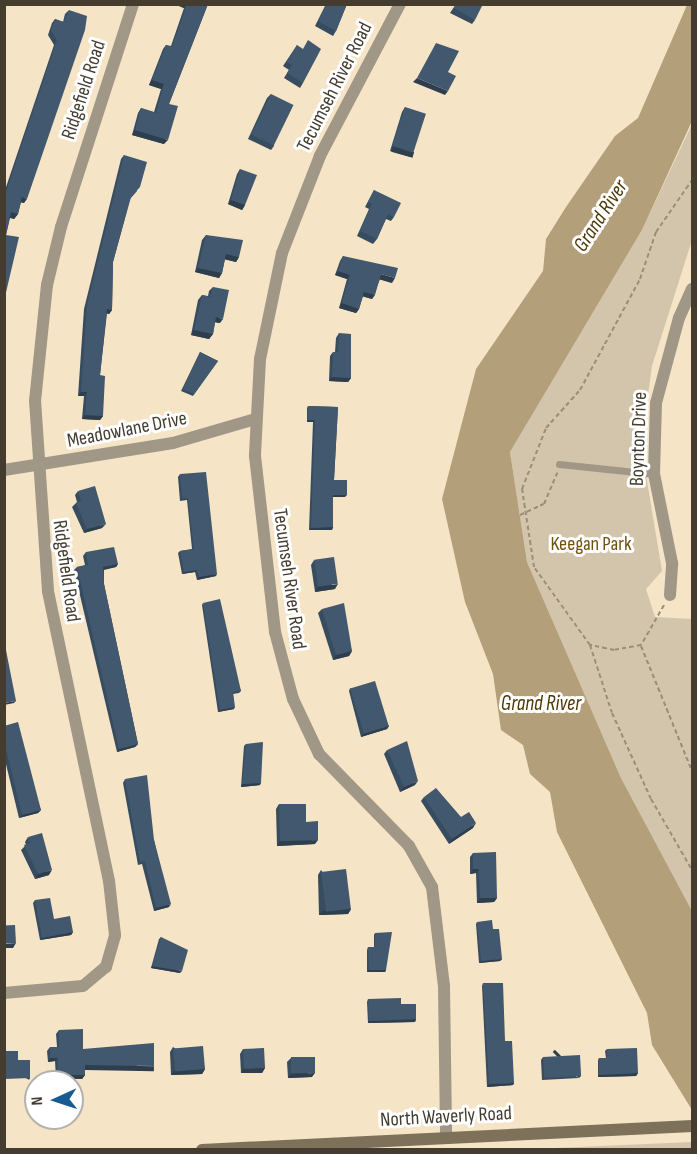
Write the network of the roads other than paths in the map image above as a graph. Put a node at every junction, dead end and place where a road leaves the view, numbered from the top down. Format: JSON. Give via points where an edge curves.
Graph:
{"nodes":[{"id":1,"x":133,"y":4,"type":"edge"},
{"id":2,"x":400,"y":4,"type":"edge"},
{"id":3,"x":693,"y":289,"type":"edge"},
{"id":4,"x":255,"y":419,"type":"junction"},
{"id":5,"x":559,"y":464,"type":"road end"},
{"id":6,"x":36,"y":467,"type":"junction"},
{"id":7,"x":4,"y":470,"type":"edge"},
{"id":8,"x":654,"y":474,"type":"junction"},
{"id":9,"x":670,"y":595,"type":"road end"},
{"id":10,"x":4,"y":993,"type":"edge"},
{"id":11,"x":690,"y":1126,"type":"edge"},
{"id":12,"x":446,"y":1136,"type":"junction"},
{"id":13,"x":202,"y":1149,"type":"edge"}],
"edges":[{"from":1,"to":6,"type":"street","name":"Ridgefield Road","via":[[47,285],[37,379]]},
{"from":2,"to":4,"type":"street","name":"Tecumseh River Road","via":[[292,220],[265,324]]},
{"from":3,"to":8,"type":"street","name":"Boynton Drive","via":[[664,363],[656,403]]},
{"from":4,"to":6,"type":"street","name":"Meadowlane Drive","via":[[173,443]]},
{"from":4,"to":12,"type":"street","name":"Tecumseh River Road","via":[[262,544],[275,632],[293,699],[319,754],[410,846],[432,887],[444,986]]},
{"from":5,"to":8,"type":"lane"},
{"from":6,"to":7,"type":"street","name":"Meadowlane Drive"},
{"from":6,"to":10,"type":"street","name":"Ridgefield Road","via":[[55,633],[109,881],[115,935],[106,967],[83,986]]},
{"from":8,"to":9,"type":"street","name":"Boynton Drive","via":[[672,563]]},
{"from":11,"to":12,"type":"main road","name":"North Waverly Road"},
{"from":12,"to":13,"type":"main road","name":"North Waverly Road"}]}
